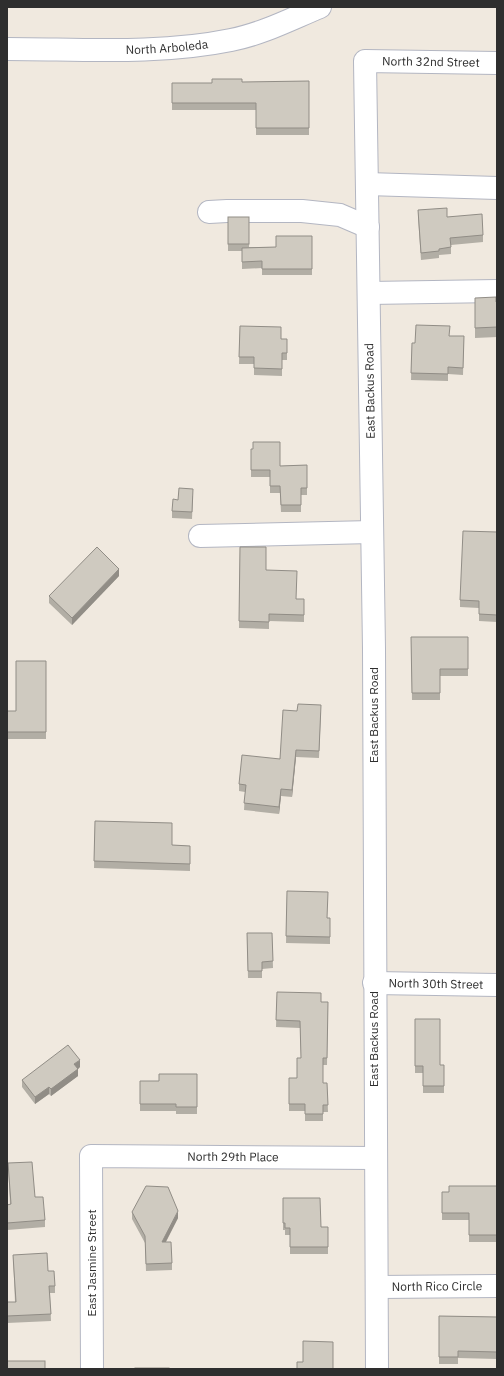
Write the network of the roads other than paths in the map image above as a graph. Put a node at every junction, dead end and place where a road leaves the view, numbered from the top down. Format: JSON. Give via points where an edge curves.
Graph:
{"nodes":[{"id":1,"x":320,"y":7,"type":"edge"},
{"id":2,"x":7,"y":49,"type":"edge"},
{"id":3,"x":365,"y":61,"type":"joint"},
{"id":4,"x":497,"y":63,"type":"edge"},
{"id":5,"x":367,"y":184,"type":"junction"},
{"id":6,"x":497,"y":188,"type":"edge"},
{"id":7,"x":209,"y":212,"type":"dead end"},
{"id":8,"x":368,"y":226,"type":"junction"},
{"id":9,"x":497,"y":291,"type":"edge"},
{"id":10,"x":369,"y":292,"type":"junction"},
{"id":11,"x":372,"y":532,"type":"junction"},
{"id":12,"x":200,"y":536,"type":"dead end"},
{"id":13,"x":374,"y":983,"type":"junction"},
{"id":14,"x":497,"y":985,"type":"edge"},
{"id":15,"x":91,"y":1156,"type":"joint"},
{"id":16,"x":375,"y":1158,"type":"junction"},
{"id":17,"x":497,"y":1286,"type":"edge"},
{"id":18,"x":378,"y":1287,"type":"junction"},
{"id":19,"x":92,"y":1369,"type":"edge"},
{"id":20,"x":377,"y":1369,"type":"edge"}],
"edges":[{"from":1,"to":2,"type":"street","name":"North Arboleda","via":[[233,40],[190,47]]},
{"from":3,"to":4,"type":"street","name":"North 32nd Street"},
{"from":3,"to":5,"type":"street","name":"East Backus Road"},
{"from":5,"to":6,"type":"street"},
{"from":5,"to":8,"type":"street","name":"East Backus Road"},
{"from":7,"to":8,"type":"street","via":[[302,211],[340,215]]},
{"from":8,"to":10,"type":"street","name":"East Backus Road"},
{"from":9,"to":10,"type":"street"},
{"from":10,"to":11,"type":"street","name":"East Backus Road"},
{"from":11,"to":12,"type":"street"},
{"from":11,"to":13,"type":"street","name":"East Backus Road"},
{"from":13,"to":14,"type":"street","name":"North 30th Street"},
{"from":13,"to":16,"type":"street","name":"East Backus Road"},
{"from":15,"to":16,"type":"street","name":"North 29th Place"},
{"from":15,"to":19,"type":"street","name":"East Jasmine Street"},
{"from":16,"to":18,"type":"street","name":"East Backus Road"},
{"from":17,"to":18,"type":"street","name":"North Rico Circle"},
{"from":18,"to":20,"type":"street","name":"East Backus Road"}]}
